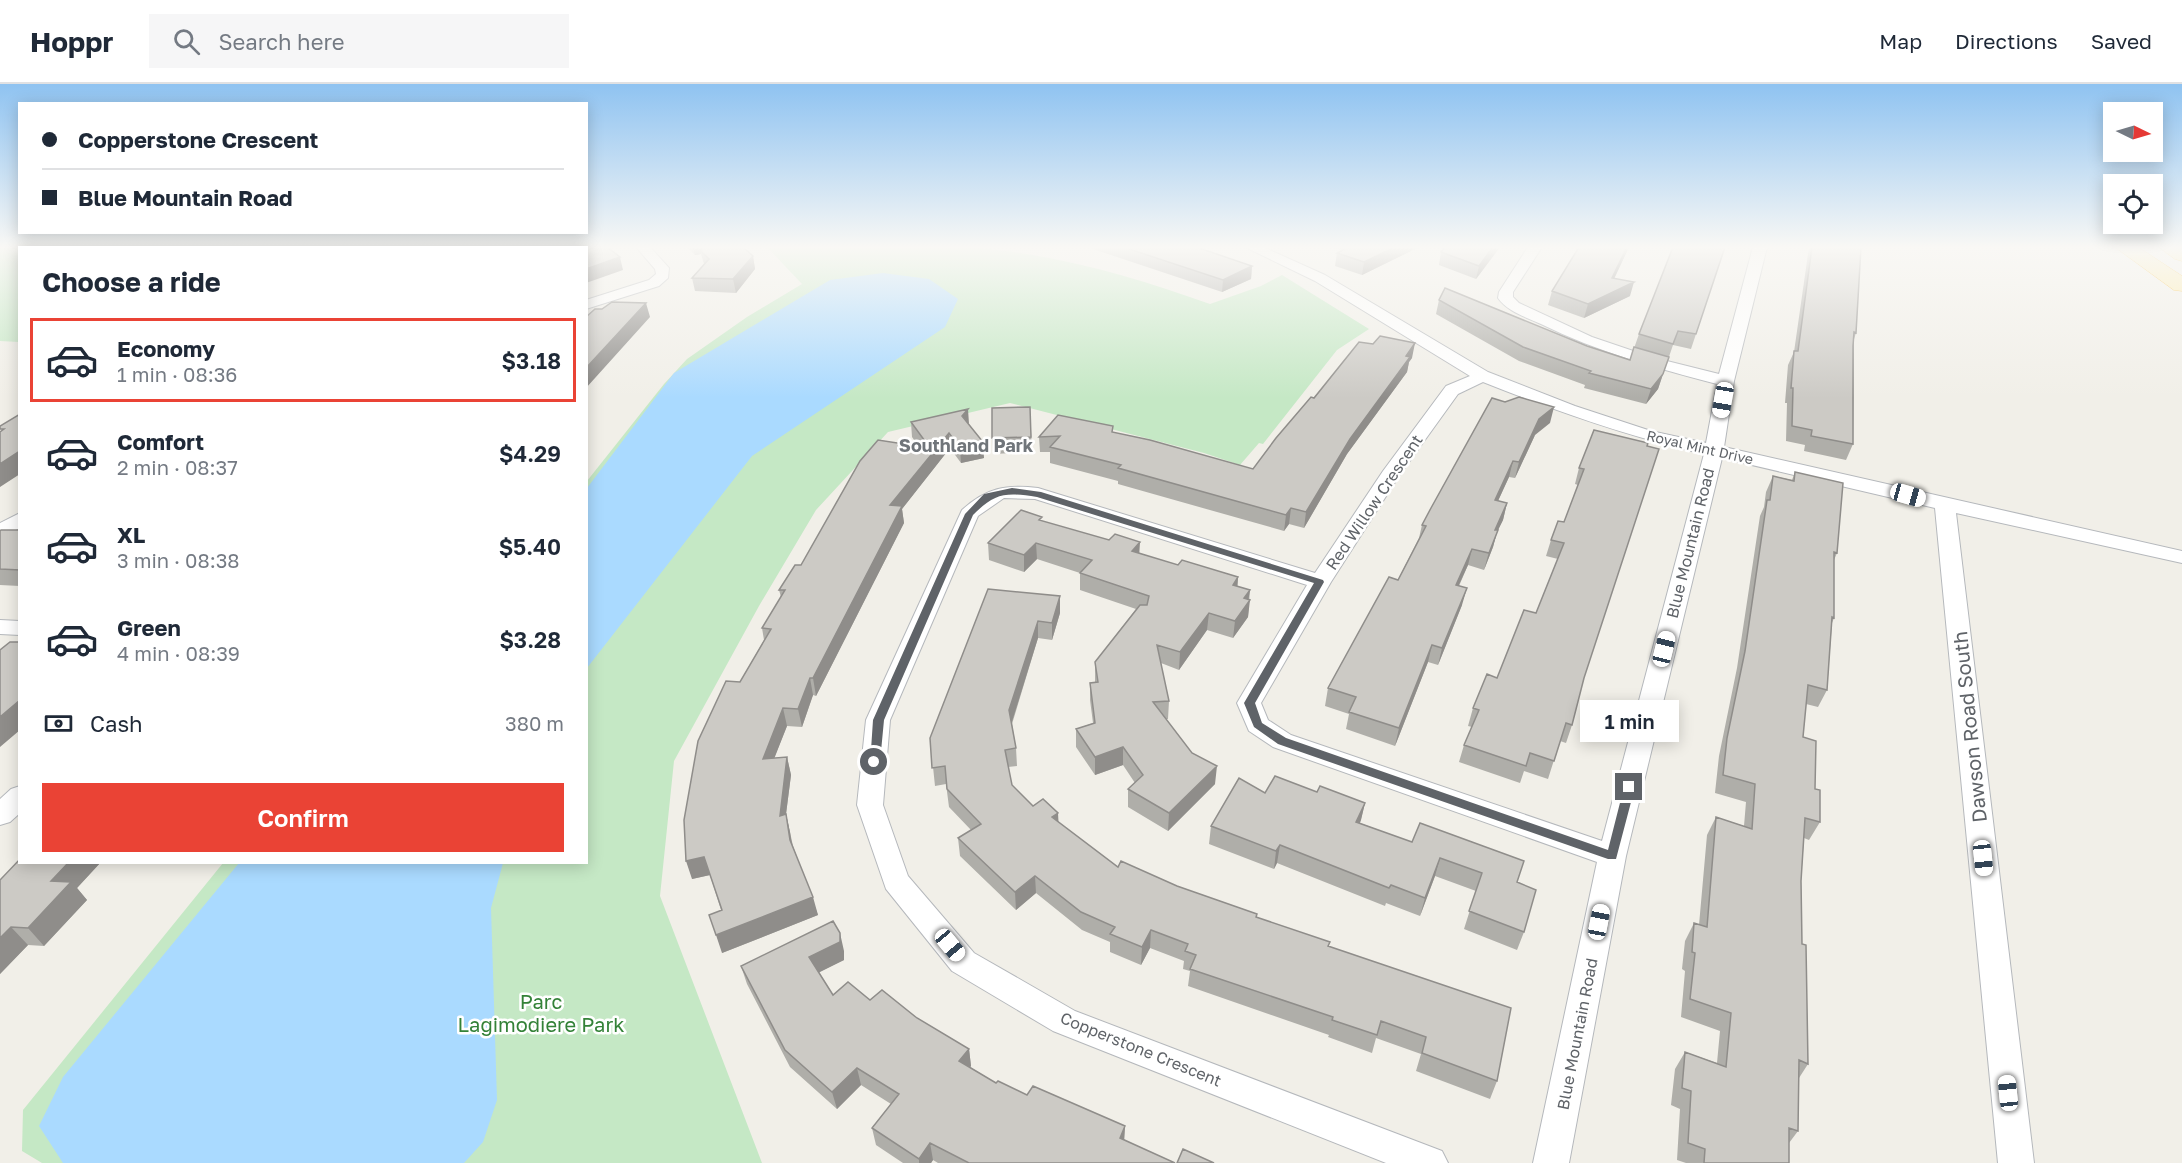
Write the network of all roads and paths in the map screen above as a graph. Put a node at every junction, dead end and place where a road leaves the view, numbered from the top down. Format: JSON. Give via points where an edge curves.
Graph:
{"nodes":[{"id":1,"x":610,"y":297,"type":"edge"},
{"id":2,"x":1352,"y":297,"type":"edge"},
{"id":3,"x":1505,"y":297,"type":"edge"},
{"id":4,"x":1747,"y":297,"type":"edge"},
{"id":5,"x":588,"y":304,"type":"edge"},
{"id":6,"x":1482,"y":376,"type":"junction"},
{"id":7,"x":1726,"y":381,"type":"junction"},
{"id":8,"x":1714,"y":451,"type":"junction"},
{"id":9,"x":1945,"y":506,"type":"junction"},
{"id":10,"x":18,"y":520,"type":"edge"},
{"id":11,"x":0,"y":532,"type":"edge"},
{"id":12,"x":2182,"y":556,"type":"edge"},
{"id":13,"x":1320,"y":582,"type":"junction"},
{"id":14,"x":0,"y":627,"type":"edge"},
{"id":15,"x":18,"y":628,"type":"edge"},
{"id":16,"x":18,"y":798,"type":"edge"},
{"id":17,"x":0,"y":815,"type":"edge"},
{"id":18,"x":1612,"y":856,"type":"junction"},
{"id":19,"x":1430,"y":1163,"type":"edge"},
{"id":20,"x":1551,"y":1163,"type":"edge"},
{"id":21,"x":2016,"y":1163,"type":"edge"}],
"edges":[{"from":1,"to":5,"type":"street"},
{"from":2,"to":6,"type":"street","name":"Royal Mint Drive"},
{"from":3,"to":7,"type":"street","via":[[1514,306],[1586,340]]},
{"from":4,"to":7,"type":"street","name":"Blue Mountain Road"},
{"from":6,"to":8,"type":"street","name":"Royal Mint Drive","via":[[1580,414]]},
{"from":6,"to":13,"type":"street","name":"Red Willow Crescent","via":[[1452,390]]},
{"from":7,"to":8,"type":"street","name":"Blue Mountain Road"},
{"from":8,"to":9,"type":"street","name":"Royal Mint Drive"},
{"from":8,"to":18,"type":"street","name":"Blue Mountain Road"},
{"from":9,"to":12,"type":"street","name":"Royal Mint Drive"},
{"from":9,"to":21,"type":"street","name":"Dawson Road South"},
{"from":10,"to":11,"type":"street"},
{"from":13,"to":18,"type":"street","name":"Red Willow Crescent","via":[[1250,703],[1258,725],[1282,741]]},
{"from":13,"to":19,"type":"street","name":"Copperstone Crescent","via":[[1038,494],[1012,490],[987,496],[969,514],[879,720],[870,805],[896,881],[963,962],[1064,1021]]},
{"from":14,"to":15,"type":"street"},
{"from":16,"to":17,"type":"street"},
{"from":18,"to":20,"type":"street","name":"Blue Mountain Road"}]}
